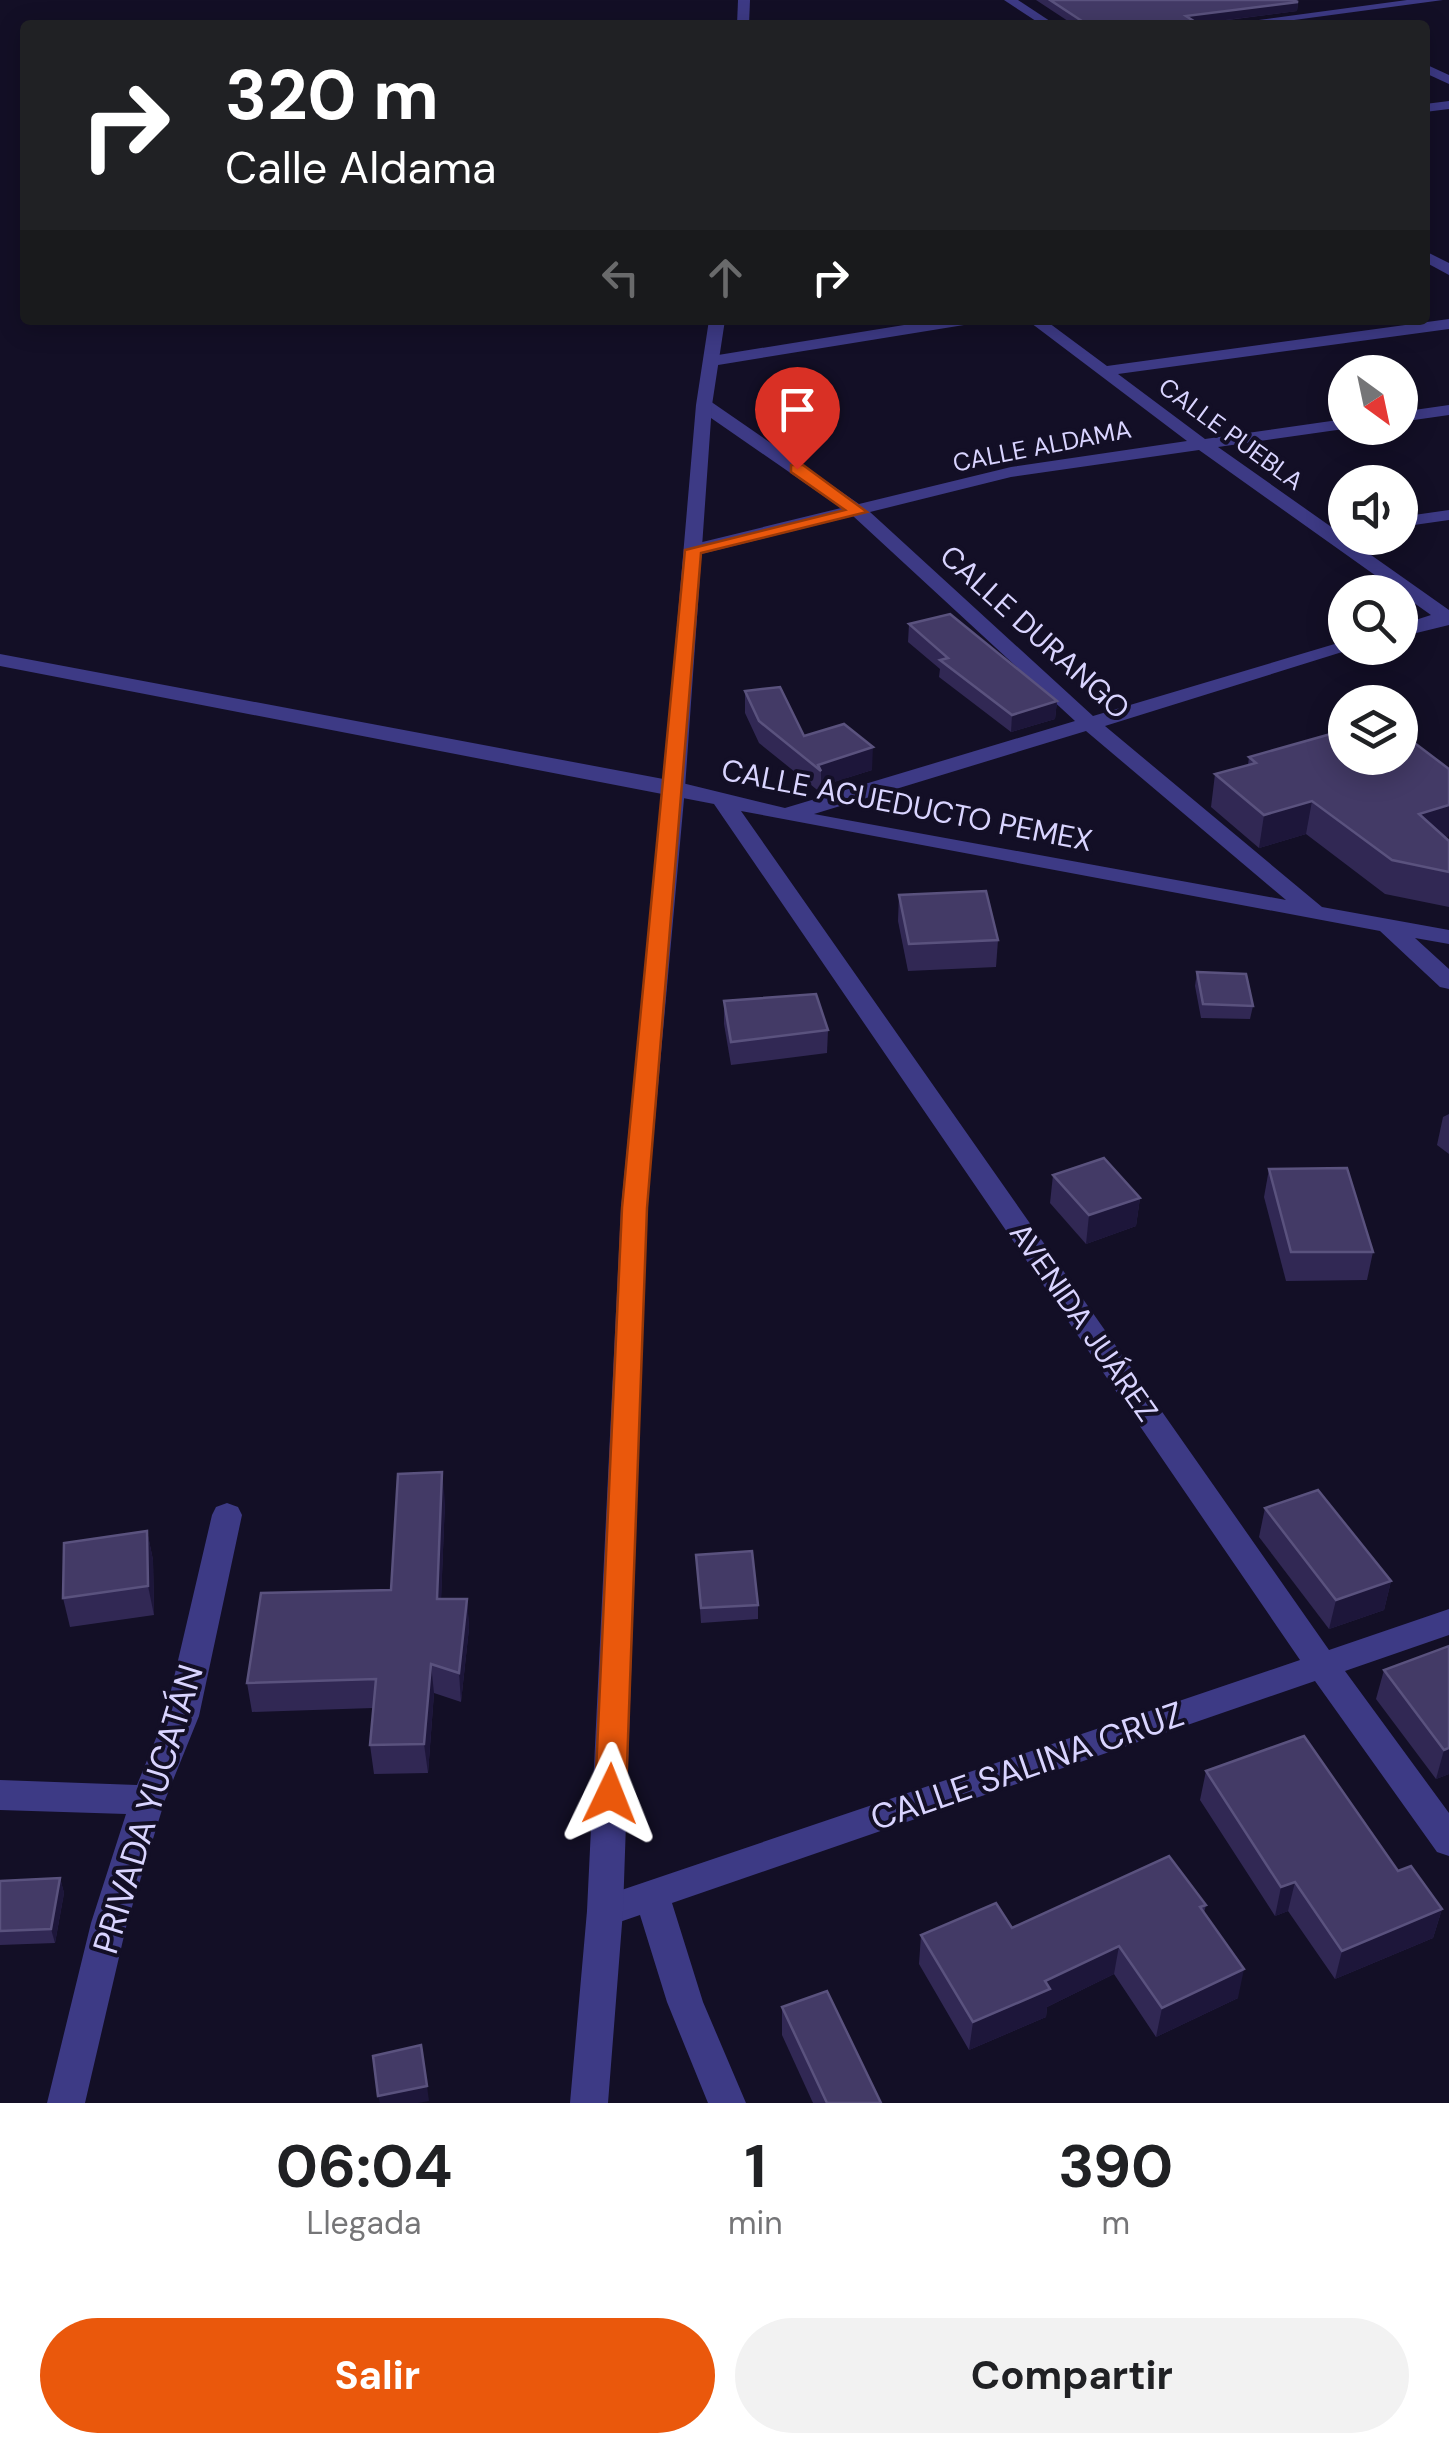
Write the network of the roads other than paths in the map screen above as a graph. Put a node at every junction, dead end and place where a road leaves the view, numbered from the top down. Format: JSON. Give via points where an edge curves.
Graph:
{"nodes":[{"id":1,"x":1010,"y":0,"type":"edge"},
{"id":2,"x":1290,"y":0,"type":"edge"},
{"id":3,"x":1437,"y":0,"type":"edge"},
{"id":4,"x":1317,"y":14,"type":"junction"},
{"id":5,"x":1042,"y":20,"type":"edge"},
{"id":6,"x":1268,"y":20,"type":"edge"},
{"id":7,"x":1328,"y":20,"type":"edge"},
{"id":8,"x":1449,"y":324,"type":"edge"},
{"id":9,"x":716,"y":325,"type":"edge"},
{"id":10,"x":933,"y":325,"type":"edge"},
{"id":11,"x":1042,"y":325,"type":"edge"},
{"id":12,"x":712,"y":361,"type":"junction"},
{"id":13,"x":1104,"y":370,"type":"junction"},
{"id":14,"x":704,"y":404,"type":"junction"},
{"id":15,"x":1449,"y":410,"type":"edge"},
{"id":16,"x":1418,"y":414,"type":"edge"},
{"id":17,"x":1328,"y":426,"type":"edge"},
{"id":18,"x":1200,"y":444,"type":"junction"},
{"id":19,"x":859,"y":512,"type":"junction"},
{"id":20,"x":1449,"y":514,"type":"edge"},
{"id":21,"x":1418,"y":519,"type":"edge"},
{"id":22,"x":1328,"y":528,"type":"edge"},
{"id":23,"x":693,"y":550,"type":"junction"},
{"id":24,"x":1365,"y":555,"type":"edge"},
{"id":25,"x":1447,"y":618,"type":"edge"},
{"id":26,"x":1418,"y":626,"type":"edge"},
{"id":27,"x":1328,"y":653,"type":"edge"},
{"id":28,"x":0,"y":660,"type":"edge"},
{"id":29,"x":1090,"y":724,"type":"junction"},
{"id":30,"x":674,"y":788,"type":"junction"},
{"id":31,"x":722,"y":800,"type":"junction"},
{"id":32,"x":785,"y":815,"type":"junction"},
{"id":33,"x":1318,"y":915,"type":"junction"},
{"id":34,"x":1387,"y":924,"type":"junction"},
{"id":35,"x":1449,"y":937,"type":"edge"},
{"id":36,"x":1449,"y":982,"type":"edge"},
{"id":37,"x":227,"y":1514,"type":"dead end"},
{"id":38,"x":1449,"y":1622,"type":"edge"},
{"id":39,"x":1322,"y":1665,"type":"junction"},
{"id":40,"x":0,"y":1795,"type":"edge"},
{"id":41,"x":148,"y":1800,"type":"junction"},
{"id":42,"x":1449,"y":1841,"type":"edge"},
{"id":43,"x":652,"y":1895,"type":"junction"},
{"id":44,"x":605,"y":1910,"type":"junction"},
{"id":45,"x":66,"y":2103,"type":"edge"},
{"id":46,"x":589,"y":2103,"type":"edge"},
{"id":47,"x":727,"y":2103,"type":"edge"}],
"edges":[{"from":1,"to":5,"type":"street"},
{"from":2,"to":4,"type":"street"},
{"from":3,"to":4,"type":"street"},
{"from":4,"to":6,"type":"street"},
{"from":4,"to":7,"type":"street"},
{"from":8,"to":13,"type":"street"},
{"from":9,"to":12,"type":"street"},
{"from":10,"to":12,"type":"street"},
{"from":11,"to":13,"type":"street","name":"CALLE PUEBLA"},
{"from":12,"to":14,"type":"street"},
{"from":13,"to":18,"type":"street","name":"CALLE PUEBLA"},
{"from":14,"to":19,"type":"street","name":"CALLE DURANGO"},
{"from":14,"to":23,"type":"street"},
{"from":15,"to":16,"type":"street"},
{"from":17,"to":18,"type":"street","name":"CALLE ALDAMA"},
{"from":18,"to":19,"type":"street","name":"CALLE ALDAMA","via":[[1011,472]]},
{"from":18,"to":22,"type":"street","name":"CALLE PUEBLA"},
{"from":19,"to":23,"type":"street","name":"CALLE ALDAMA"},
{"from":19,"to":29,"type":"street","name":"CALLE DURANGO"},
{"from":20,"to":21,"type":"street"},
{"from":23,"to":30,"type":"street"},
{"from":24,"to":25,"type":"street","name":"CALLE PUEBLA"},
{"from":25,"to":26,"type":"street"},
{"from":27,"to":29,"type":"street"},
{"from":28,"to":30,"type":"street","name":"CALLE ACUEDUCTO PEMEX"},
{"from":29,"to":32,"type":"street"},
{"from":29,"to":33,"type":"street","name":"CALLE DURANGO"},
{"from":30,"to":31,"type":"street","name":"CALLE ACUEDUCTO PEMEX"},
{"from":30,"to":44,"type":"street","via":[[634,1208]]},
{"from":31,"to":32,"type":"street","name":"CALLE ACUEDUCTO PEMEX"},
{"from":31,"to":39,"type":"street","name":"AVENIDA JUÁREZ"},
{"from":32,"to":33,"type":"street","name":"CALLE ACUEDUCTO PEMEX"},
{"from":33,"to":34,"type":"street","name":"CALLE ACUEDUCTO PEMEX"},
{"from":34,"to":35,"type":"street","name":"CALLE ACUEDUCTO PEMEX"},
{"from":34,"to":36,"type":"street"},
{"from":37,"to":41,"type":"street","name":"PRIVADA YUCATÁN","via":[[182,1716]]},
{"from":38,"to":39,"type":"street","name":"CALLE SALINA CRUZ"},
{"from":39,"to":42,"type":"street","name":"AVENIDA JUÁREZ"},
{"from":39,"to":43,"type":"street","name":"CALLE SALINA CRUZ"},
{"from":40,"to":41,"type":"street"},
{"from":41,"to":45,"type":"street","name":"PRIVADA YUCATÁN","via":[[109,1923]]},
{"from":43,"to":44,"type":"street","name":"CALLE SALINA CRUZ"},
{"from":43,"to":47,"type":"street","via":[[685,2002]]},
{"from":44,"to":46,"type":"street"}]}
